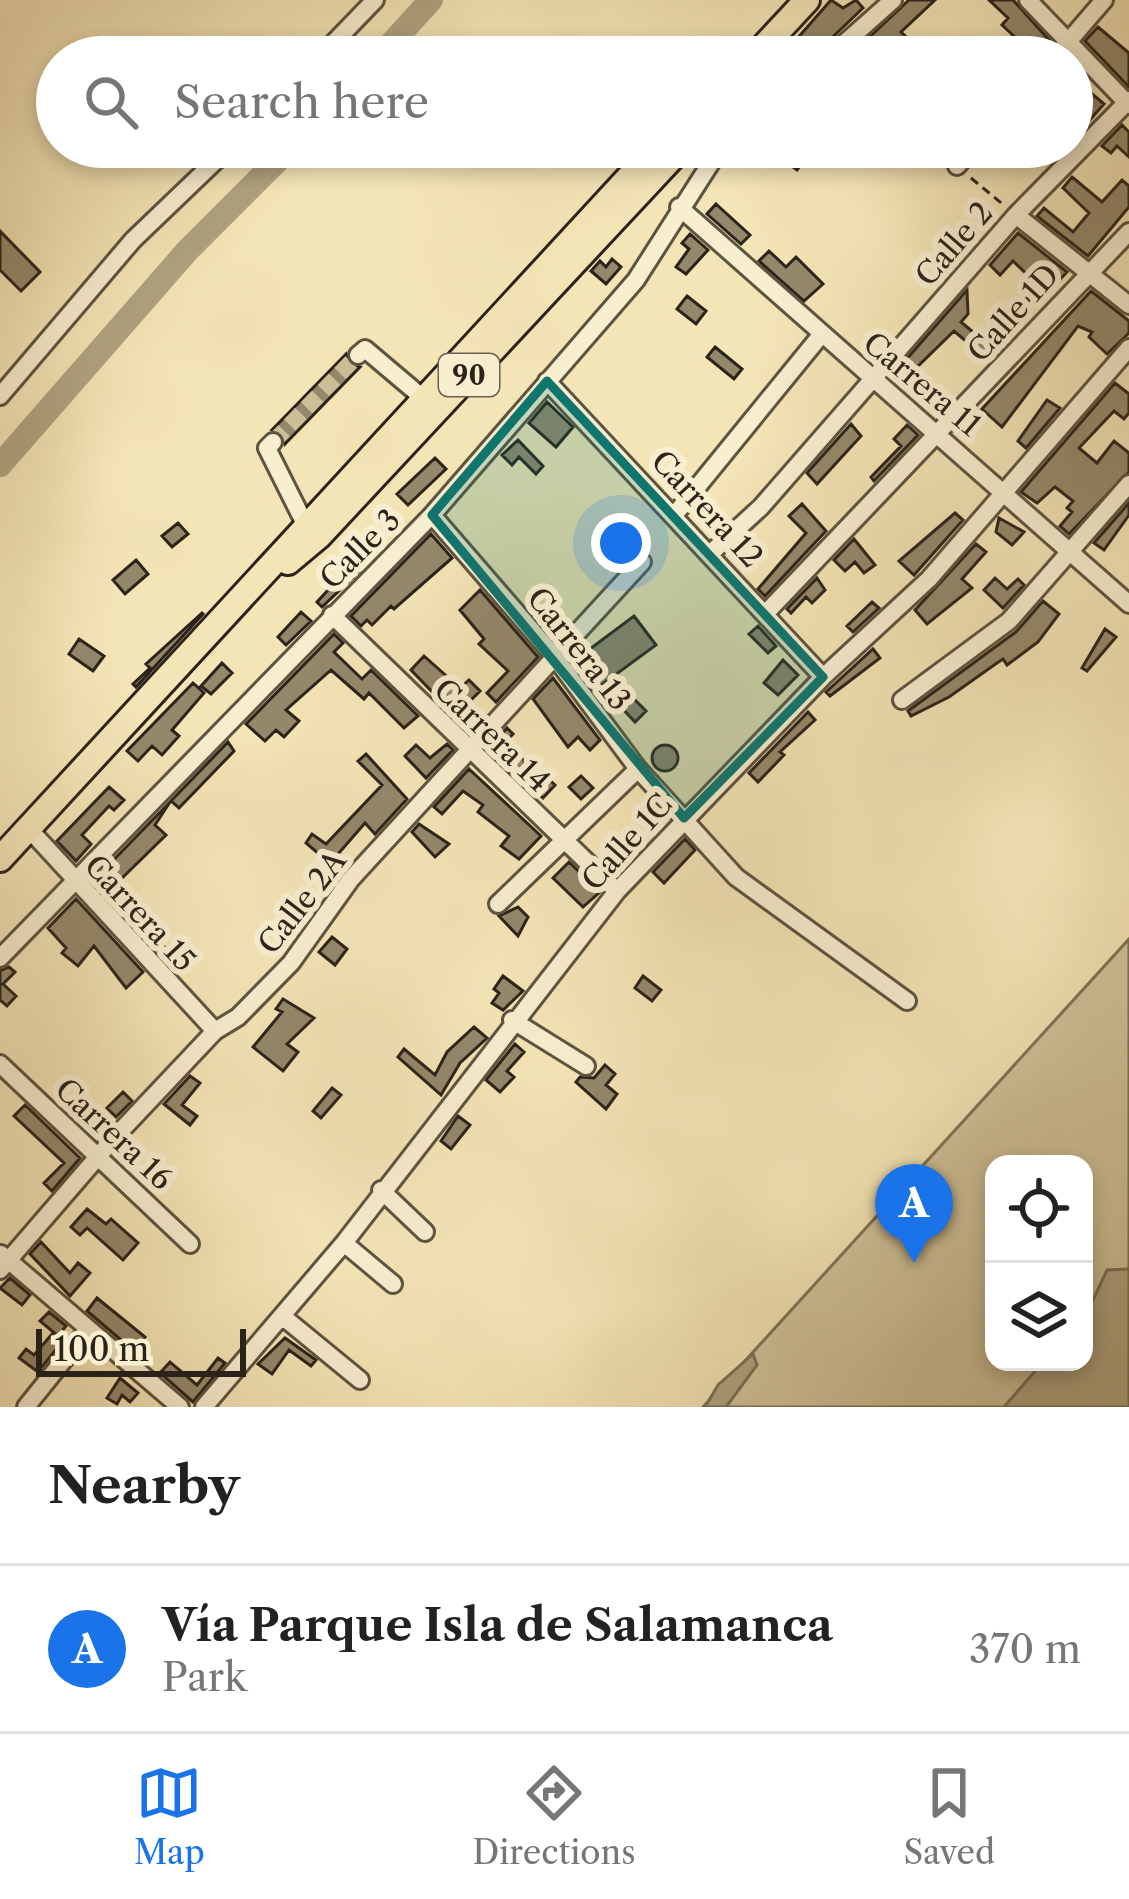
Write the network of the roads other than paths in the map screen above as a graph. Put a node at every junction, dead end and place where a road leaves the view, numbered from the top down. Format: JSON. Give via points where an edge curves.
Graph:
{"nodes":[{"id":1,"x":374,"y":0,"type":"edge"},
{"id":2,"x":808,"y":0,"type":"edge"},
{"id":3,"x":893,"y":0,"type":"edge"},
{"id":4,"x":1028,"y":0,"type":"edge"},
{"id":5,"x":1104,"y":0,"type":"edge"},
{"id":6,"x":340,"y":36,"type":"edge"},
{"id":7,"x":775,"y":36,"type":"edge"},
{"id":8,"x":853,"y":36,"type":"edge"},
{"id":9,"x":1064,"y":36,"type":"edge"},
{"id":10,"x":1073,"y":36,"type":"edge"},
{"id":11,"x":1093,"y":66,"type":"edge"},
{"id":12,"x":1128,"y":102,"type":"edge"},
{"id":13,"x":1093,"y":137,"type":"edge"},
{"id":14,"x":209,"y":168,"type":"edge"},
{"id":15,"x":637,"y":168,"type":"edge"},
{"id":16,"x":662,"y":168,"type":"edge"},
{"id":17,"x":707,"y":168,"type":"edge"},
{"id":18,"x":1062,"y":168,"type":"edge"},
{"id":19,"x":680,"y":207,"type":"junction"},
{"id":20,"x":1016,"y":214,"type":"junction"},
{"id":21,"x":1129,"y":232,"type":"edge"},
{"id":22,"x":1087,"y":271,"type":"junction"},
{"id":23,"x":1129,"y":304,"type":"edge"},
{"id":24,"x":821,"y":335,"type":"junction"},
{"id":25,"x":1129,"y":348,"type":"edge"},
{"id":26,"x":358,"y":355,"type":"dead end"},
{"id":27,"x":877,"y":379,"type":"junction"},
{"id":28,"x":548,"y":381,"type":"junction"},
{"id":29,"x":0,"y":396,"type":"edge"},
{"id":30,"x":423,"y":398,"type":"junction"},
{"id":31,"x":940,"y":434,"type":"junction"},
{"id":32,"x":273,"y":442,"type":"dead end"},
{"id":33,"x":1129,"y":484,"type":"edge"},
{"id":34,"x":1006,"y":493,"type":"junction"},
{"id":35,"x":676,"y":513,"type":"junction"},
{"id":36,"x":432,"y":515,"type":"junction"},
{"id":37,"x":305,"y":524,"type":"junction"},
{"id":38,"x":1071,"y":551,"type":"junction"},
{"id":39,"x":712,"y":552,"type":"junction"},
{"id":40,"x":642,"y":562,"type":"dead end"},
{"id":41,"x":249,"y":594,"type":"junction"},
{"id":42,"x":1129,"y":604,"type":"edge"},
{"id":43,"x":765,"y":614,"type":"junction"},
{"id":44,"x":332,"y":615,"type":"junction"},
{"id":45,"x":554,"y":656,"type":"junction"},
{"id":46,"x":824,"y":677,"type":"junction"},
{"id":47,"x":902,"y":700,"type":"dead end"},
{"id":48,"x":466,"y":750,"type":"junction"},
{"id":49,"x":638,"y":769,"type":"junction"},
{"id":50,"x":684,"y":818,"type":"junction"},
{"id":51,"x":29,"y":829,"type":"junction"},
{"id":52,"x":563,"y":840,"type":"junction"},
{"id":53,"x":0,"y":859,"type":"edge"},
{"id":54,"x":72,"y":880,"type":"junction"},
{"id":55,"x":616,"y":891,"type":"junction"},
{"id":56,"x":498,"y":904,"type":"dead end"},
{"id":57,"x":0,"y":958,"type":"edge"},
{"id":58,"x":908,"y":1001,"type":"dead end"},
{"id":59,"x":512,"y":1020,"type":"junction"},
{"id":60,"x":215,"y":1031,"type":"junction"},
{"id":61,"x":0,"y":1064,"type":"edge"},
{"id":62,"x":586,"y":1066,"type":"dead end"},
{"id":63,"x":98,"y":1155,"type":"junction"},
{"id":64,"x":381,"y":1190,"type":"junction"},
{"id":65,"x":425,"y":1232,"type":"dead end"},
{"id":66,"x":344,"y":1243,"type":"junction"},
{"id":67,"x":190,"y":1244,"type":"dead end"},
{"id":68,"x":3,"y":1261,"type":"edge"},
{"id":69,"x":393,"y":1284,"type":"dead end"},
{"id":70,"x":283,"y":1316,"type":"junction"},
{"id":71,"x":87,"y":1331,"type":"junction"},
{"id":72,"x":360,"y":1380,"type":"dead end"},
{"id":73,"x":26,"y":1407,"type":"edge"},
{"id":74,"x":180,"y":1407,"type":"edge"},
{"id":75,"x":204,"y":1407,"type":"edge"}],
"edges":[{"from":1,"to":6,"type":"street"},
{"from":2,"to":7,"type":"highway"},
{"from":3,"to":8,"type":"street"},
{"from":4,"to":9,"type":"street"},
{"from":5,"to":10,"type":"street"},
{"from":11,"to":12,"type":"street"},
{"from":12,"to":13,"type":"street","name":"Calle 2"},
{"from":14,"to":29,"type":"street"},
{"from":15,"to":30,"type":"highway","number":"90"},
{"from":16,"to":41,"type":"highway","number":"90","via":[[319,536]]},
{"from":17,"to":19,"type":"street","name":"Calle 3"},
{"from":18,"to":20,"type":"street","name":"Calle 2"},
{"from":19,"to":24,"type":"street","name":"Carrera 11"},
{"from":19,"to":28,"type":"street","name":"Calle 3","via":[[635,280]]},
{"from":20,"to":22,"type":"street"},
{"from":20,"to":27,"type":"street","name":"Calle 2"},
{"from":21,"to":22,"type":"street","name":"Calle 1D"},
{"from":22,"to":23,"type":"street"},
{"from":22,"to":31,"type":"street","name":"Calle 1D"},
{"from":24,"to":27,"type":"street","name":"Carrera 11"},
{"from":24,"to":35,"type":"street"},
{"from":25,"to":34,"type":"street","name":"Calle 1C"},
{"from":26,"to":30,"type":"street","via":[[364,349]]},
{"from":27,"to":31,"type":"street","name":"Carrera 11"},
{"from":27,"to":39,"type":"street","name":"Calle 2"},
{"from":28,"to":35,"type":"street","name":"Carrera 12"},
{"from":28,"to":36,"type":"street","name":"Calle 3"},
{"from":30,"to":37,"type":"highway","number":"90"},
{"from":31,"to":34,"type":"street","name":"Carrera 11"},
{"from":31,"to":43,"type":"street","name":"Calle 1D"},
{"from":32,"to":37,"type":"street","via":[[267,448]]},
{"from":33,"to":38,"type":"street"},
{"from":34,"to":38,"type":"street","name":"Carrera 11"},
{"from":34,"to":46,"type":"street","name":"Calle 1C"},
{"from":35,"to":39,"type":"street","name":"Carrera 12"},
{"from":36,"to":44,"type":"street","name":"Calle 3"},
{"from":36,"to":45,"type":"street","name":"Carrera 13"},
{"from":37,"to":41,"type":"highway","number":"90"},
{"from":38,"to":42,"type":"street","name":"Carrera 11"},
{"from":38,"to":47,"type":"street","via":[[1009,621]]},
{"from":39,"to":43,"type":"street","name":"Carrera 12"},
{"from":40,"to":45,"type":"street","name":"Calle 2A"},
{"from":41,"to":51,"type":"highway","number":"90"},
{"from":43,"to":46,"type":"street","name":"Carrera 12"},
{"from":44,"to":48,"type":"street","name":"Carrera 14"},
{"from":44,"to":54,"type":"street","name":"Calle 3"},
{"from":45,"to":48,"type":"street","name":"Calle 2A"},
{"from":45,"to":49,"type":"street","name":"Carrera 13"},
{"from":46,"to":50,"type":"street","name":"Calle 1C"},
{"from":48,"to":52,"type":"street","name":"Carrera 14"},
{"from":48,"to":60,"type":"street","name":"Calle 2A","via":[[351,880],[291,963]]},
{"from":49,"to":50,"type":"street","name":"Carrera 13"},
{"from":49,"to":52,"type":"street"},
{"from":50,"to":55,"type":"street","name":"Calle 1C"},
{"from":50,"to":58,"type":"street","name":"Carrera 13","via":[[746,886]]},
{"from":51,"to":53,"type":"highway","number":"90"},
{"from":51,"to":54,"type":"street","name":"Carrera 15"},
{"from":52,"to":55,"type":"street","name":"Carrera 14"},
{"from":52,"to":56,"type":"street"},
{"from":54,"to":57,"type":"street","name":"Calle 3"},
{"from":54,"to":60,"type":"street","name":"Carrera 15"},
{"from":55,"to":59,"type":"street","name":"Calle 1C"},
{"from":59,"to":62,"type":"street"},
{"from":59,"to":64,"type":"street","name":"Calle 1C"},
{"from":60,"to":63,"type":"street","name":"Calle 2A"},
{"from":61,"to":63,"type":"street","name":"Carrera 16"},
{"from":63,"to":67,"type":"street","name":"Carrera 16"},
{"from":63,"to":68,"type":"street","name":"Calle 2A"},
{"from":64,"to":65,"type":"street"},
{"from":64,"to":66,"type":"street","name":"Calle 1C"},
{"from":66,"to":69,"type":"street"},
{"from":66,"to":70,"type":"street","name":"Calle 1C"},
{"from":68,"to":71,"type":"street"},
{"from":70,"to":72,"type":"street"},
{"from":70,"to":75,"type":"street","name":"Calle 1C"},
{"from":71,"to":73,"type":"street"},
{"from":71,"to":74,"type":"street"}]}
